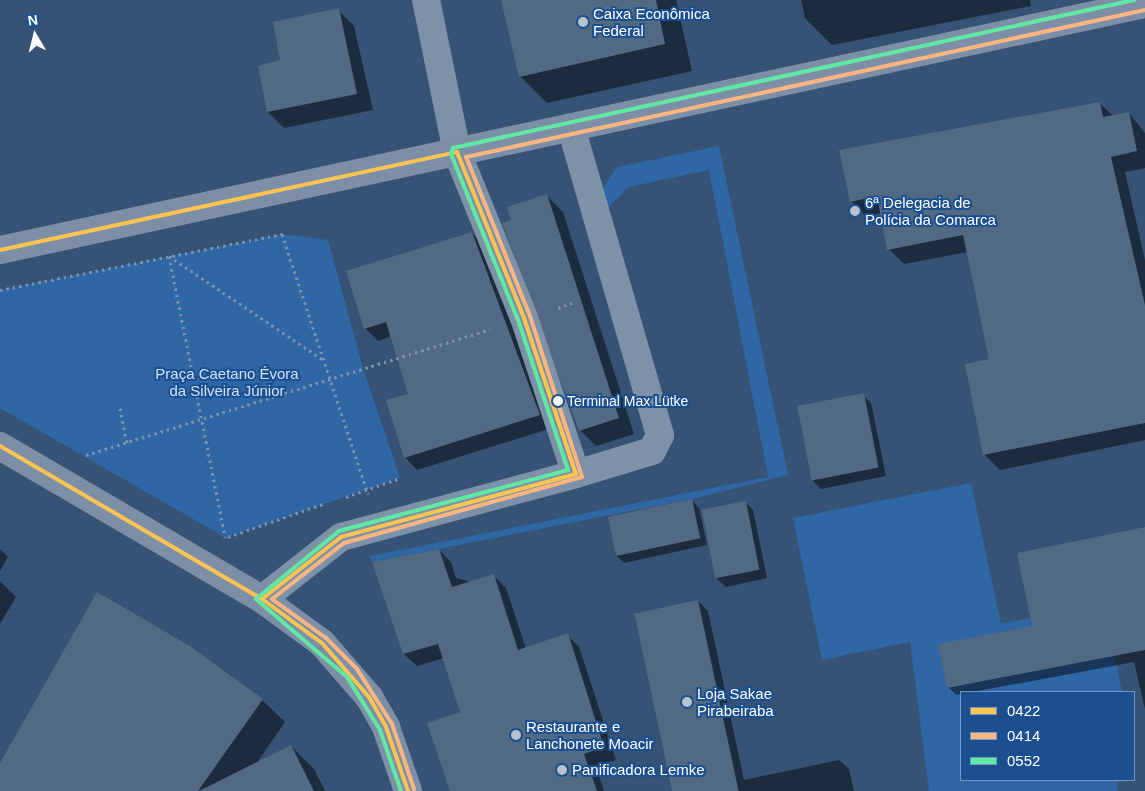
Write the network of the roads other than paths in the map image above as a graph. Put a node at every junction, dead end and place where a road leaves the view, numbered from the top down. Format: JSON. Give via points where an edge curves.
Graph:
{"nodes":[{"id":1,"x":426,"y":0,"type":"edge"},
{"id":2,"x":1145,"y":4,"type":"edge"},
{"id":3,"x":571,"y":127,"type":"junction"},
{"id":4,"x":457,"y":152,"type":"junction"},
{"id":5,"x":0,"y":250,"type":"edge"},
{"id":6,"x":0,"y":446,"type":"edge"},
{"id":7,"x":576,"y":474,"type":"junction"},
{"id":8,"x":262,"y":599,"type":"junction"},
{"id":9,"x":408,"y":791,"type":"edge"}],
"edges":[{"from":1,"to":4,"type":"street"},
{"from":2,"to":3,"type":"main road"},
{"from":3,"to":4,"type":"main road"},
{"from":3,"to":7,"type":"street","via":[[660,435],[652,451]]},
{"from":4,"to":5,"type":"main road"},
{"from":4,"to":7,"type":"street","via":[[524,318]]},
{"from":6,"to":8,"type":"main road"},
{"from":7,"to":8,"type":"street","via":[[341,537]]},
{"from":8,"to":9,"type":"main road","via":[[322,643],[352,673],[386,727]]}]}
